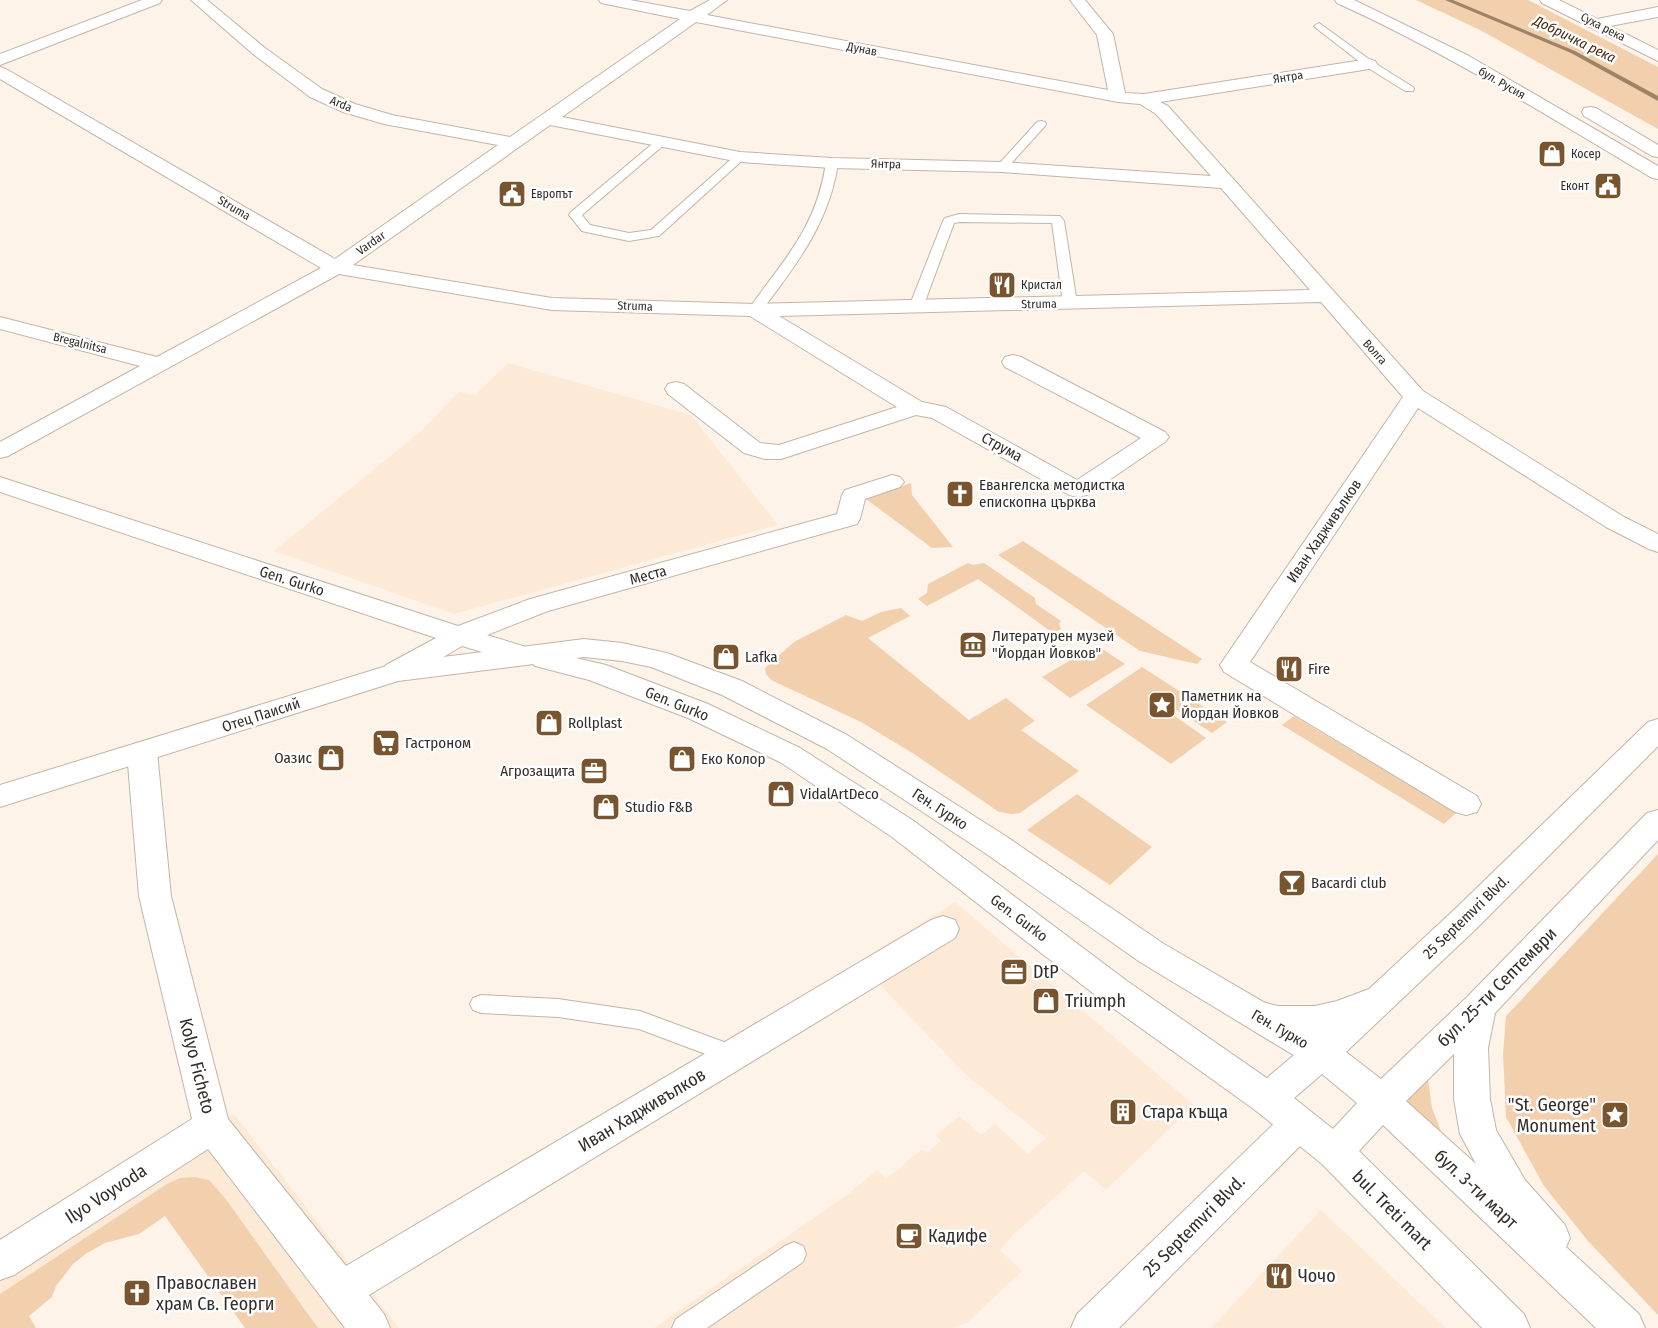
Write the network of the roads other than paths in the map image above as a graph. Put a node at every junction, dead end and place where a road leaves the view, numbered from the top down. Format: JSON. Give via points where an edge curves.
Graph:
{"nodes":[{"id":1,"x":155,"y":0,"type":"edge"},
{"id":2,"x":198,"y":0,"type":"edge"},
{"id":3,"x":606,"y":0,"type":"edge"},
{"id":4,"x":720,"y":0,"type":"edge"},
{"id":5,"x":1076,"y":0,"type":"edge"},
{"id":6,"x":1342,"y":0,"type":"edge"},
{"id":7,"x":1379,"y":0,"type":"edge"},
{"id":8,"x":1547,"y":0,"type":"edge"},
{"id":9,"x":1398,"y":8,"type":"dead end"},
{"id":10,"x":1658,"y":12,"type":"edge"},
{"id":11,"x":692,"y":17,"type":"junction"},
{"id":12,"x":1596,"y":24,"type":"junction"},
{"id":13,"x":1319,"y":26,"type":"dead end"},
{"id":14,"x":1658,"y":56,"type":"edge"},
{"id":15,"x":0,"y":60,"type":"edge"},
{"id":16,"x":1369,"y":64,"type":"junction"},
{"id":17,"x":0,"y":72,"type":"edge"},
{"id":18,"x":1409,"y":89,"type":"dead end"},
{"id":19,"x":1118,"y":97,"type":"junction"},
{"id":20,"x":1144,"y":99,"type":"junction"},
{"id":21,"x":1572,"y":102,"type":"dead end"},
{"id":22,"x":547,"y":119,"type":"junction"},
{"id":23,"x":1041,"y":124,"type":"dead end"},
{"id":24,"x":661,"y":142,"type":"junction"},
{"id":25,"x":513,"y":143,"type":"junction"},
{"id":26,"x":1658,"y":152,"type":"edge"},
{"id":27,"x":740,"y":158,"type":"junction"},
{"id":28,"x":832,"y":163,"type":"junction"},
{"id":29,"x":1002,"y":167,"type":"junction"},
{"id":30,"x":1658,"y":174,"type":"edge"},
{"id":31,"x":1228,"y":183,"type":"junction"},
{"id":32,"x":336,"y":268,"type":"junction"},
{"id":33,"x":1325,"y":296,"type":"junction"},
{"id":34,"x":1070,"y":303,"type":"junction"},
{"id":35,"x":916,"y":307,"type":"junction"},
{"id":36,"x":755,"y":310,"type":"junction"},
{"id":37,"x":0,"y":323,"type":"edge"},
{"id":38,"x":1013,"y":362,"type":"dead end"},
{"id":39,"x":159,"y":364,"type":"junction"},
{"id":40,"x":676,"y":389,"type":"dead end"},
{"id":41,"x":1414,"y":396,"type":"junction"},
{"id":42,"x":915,"y":408,"type":"junction"},
{"id":43,"x":0,"y":451,"type":"edge"},
{"id":44,"x":892,"y":482,"type":"dead end"},
{"id":45,"x":0,"y":484,"type":"edge"},
{"id":46,"x":1658,"y":544,"type":"edge"},
{"id":47,"x":459,"y":636,"type":"junction"},
{"id":48,"x":526,"y":656,"type":"junction"},
{"id":49,"x":396,"y":672,"type":"junction"},
{"id":50,"x":1658,"y":729,"type":"edge"},
{"id":51,"x":142,"y":752,"type":"junction"},
{"id":52,"x":0,"y":796,"type":"edge"},
{"id":53,"x":1466,"y":804,"type":"dead end"},
{"id":54,"x":1658,"y":822,"type":"edge"},
{"id":55,"x":942,"y":929,"type":"dead end"},
{"id":56,"x":1387,"y":992,"type":"junction"},
{"id":57,"x":481,"y":1004,"type":"dead end"},
{"id":58,"x":1479,"y":1007,"type":"junction"},
{"id":59,"x":1255,"y":1014,"type":"junction"},
{"id":60,"x":1322,"y":1054,"type":"junction"},
{"id":61,"x":732,"y":1056,"type":"junction"},
{"id":62,"x":1268,"y":1100,"type":"junction"},
{"id":63,"x":1382,"y":1101,"type":"junction"},
{"id":64,"x":1298,"y":1124,"type":"junction"},
{"id":65,"x":212,"y":1126,"type":"junction"},
{"id":66,"x":1334,"y":1152,"type":"junction"},
{"id":67,"x":794,"y":1254,"type":"dead end"},
{"id":68,"x":0,"y":1262,"type":"edge"},
{"id":69,"x":342,"y":1290,"type":"junction"},
{"id":70,"x":370,"y":1328,"type":"edge"},
{"id":71,"x":685,"y":1328,"type":"edge"},
{"id":72,"x":1091,"y":1328,"type":"edge"},
{"id":73,"x":1510,"y":1328,"type":"edge"},
{"id":74,"x":1625,"y":1328,"type":"edge"},
{"id":75,"x":1631,"y":1328,"type":"edge"}],
"edges":[{"from":1,"to":15,"type":"street"},
{"from":2,"to":25,"type":"street","name":"Arda","via":[[316,94],[390,120]]},
{"from":3,"to":11,"type":"street","name":"Дунав"},
{"from":4,"to":11,"type":"street","name":"Vardar"},
{"from":5,"to":19,"type":"street","via":[[1105,34]]},
{"from":6,"to":30,"type":"street","name":"бул. Русия","via":[[1382,17],[1476,67]]},
{"from":7,"to":9,"type":"street"},
{"from":8,"to":12,"type":"street","name":"Суха река"},
{"from":10,"to":12,"type":"street"},
{"from":11,"to":19,"type":"street","name":"Дунав"},
{"from":11,"to":22,"type":"street","name":"Vardar"},
{"from":12,"to":14,"type":"street","name":"Суха река"},
{"from":13,"to":16,"type":"lane"},
{"from":16,"to":18,"type":"lane"},
{"from":16,"to":20,"type":"street","name":"Янтра"},
{"from":17,"to":32,"type":"street","name":"Struma"},
{"from":19,"to":20,"type":"street","name":"Янтра"},
{"from":20,"to":31,"type":"street","name":"Волга","via":[[1162,110]]},
{"from":21,"to":26,"type":"street"},
{"from":22,"to":24,"type":"street","name":"Янтра"},
{"from":22,"to":25,"type":"street","name":"Vardar"},
{"from":23,"to":29,"type":"lane"},
{"from":24,"to":27,"type":"street","name":"Янтра"},
{"from":24,"to":27,"type":"lane","via":[[575,215],[586,228],[629,237],[655,234]]},
{"from":25,"to":32,"type":"street","name":"Vardar"},
{"from":27,"to":28,"type":"street","name":"Янтра"},
{"from":28,"to":29,"type":"street","name":"Янтра"},
{"from":28,"to":36,"type":"lane","via":[[823,204],[801,250]]},
{"from":29,"to":31,"type":"street","name":"Янтра"},
{"from":31,"to":33,"type":"street","name":"Волга"},
{"from":32,"to":36,"type":"street","name":"Struma","via":[[552,304]]},
{"from":32,"to":39,"type":"street","name":"Vardar"},
{"from":33,"to":34,"type":"street","name":"Struma"},
{"from":33,"to":41,"type":"street","name":"Волга"},
{"from":34,"to":35,"type":"street","name":"Struma"},
{"from":34,"to":35,"type":"lane","via":[[1056,220],[959,218],[949,221]]},
{"from":35,"to":36,"type":"street","name":"Struma"},
{"from":36,"to":42,"type":"street","name":"Струма"},
{"from":37,"to":39,"type":"street","name":"Bregalnitsa"},
{"from":38,"to":42,"type":"street","name":"Струма","via":[[1157,437],[1078,490],[938,412]]},
{"from":39,"to":43,"type":"street","name":"Vardar"},
{"from":40,"to":42,"type":"street","via":[[752,448],[765,452],[781,452]]},
{"from":41,"to":46,"type":"street","name":"Волга","via":[[1616,522]]},
{"from":41,"to":53,"type":"street","name":"Иван Хадживълков","via":[[1234,666]]},
{"from":44,"to":47,"type":"street","name":"Места","via":[[854,495],[848,519],[539,605]]},
{"from":45,"to":47,"type":"street","name":"Gen. Gurko"},
{"from":47,"to":48,"type":"street","name":"Gen. Gurko"},
{"from":47,"to":49,"type":"street","name":"Места"},
{"from":48,"to":49,"type":"street","name":"Отец Паисий"},
{"from":48,"to":59,"type":"street","name":"Ген. Гурко","via":[[584,648],[622,652],[657,659],[732,688],[837,742],[993,843],[1152,953]]},
{"from":48,"to":62,"type":"street","name":"Gen. Gurko","via":[[596,672],[698,711],[790,755],[903,829],[1115,991]]},
{"from":49,"to":51,"type":"street","name":"Отец Паисий"},
{"from":50,"to":56,"type":"street","name":"25 Septemvri Blvd."},
{"from":51,"to":52,"type":"street","name":"Отец Паисий"},
{"from":51,"to":65,"type":"street","name":"Kolyo Ficheto","via":[[155,896]]},
{"from":54,"to":58,"type":"street","name":"бул. 25-ти Септември"},
{"from":55,"to":61,"type":"street","name":"Иван Хадживълков"},
{"from":56,"to":59,"type":"street","via":[[1360,1008],[1323,1019],[1280,1021]]},
{"from":56,"to":60,"type":"street","name":"25 Septemvri Blvd."},
{"from":57,"to":61,"type":"lane","via":[[558,1008],[640,1020]]},
{"from":58,"to":63,"type":"street","name":"бул. 25-ти Септември"},
{"from":58,"to":75,"type":"street","via":[[1471,1048],[1472,1099],[1478,1134],[1512,1192]]},
{"from":59,"to":60,"type":"street","name":"Ген. Гурко"},
{"from":60,"to":62,"type":"street","name":"25 Septemvri Blvd."},
{"from":60,"to":63,"type":"street","name":"бул. 3-ти март"},
{"from":61,"to":69,"type":"street","name":"Иван Хадживълков"},
{"from":62,"to":64,"type":"street","name":"bul. Treti mart"},
{"from":63,"to":66,"type":"street","name":"бул. 25-ти Септември"},
{"from":63,"to":74,"type":"street","name":"бул. 3-ти март"},
{"from":64,"to":66,"type":"street","name":"bul. Treti mart"},
{"from":64,"to":72,"type":"street","name":"25 Septemvri Blvd."},
{"from":65,"to":68,"type":"street","name":"Ilyo Voyvoda"},
{"from":65,"to":69,"type":"street","name":"Kolyo Ficheto"},
{"from":66,"to":73,"type":"street","name":"bul. Treti mart"},
{"from":67,"to":71,"type":"lane"},
{"from":69,"to":70,"type":"street","name":"Kolyo Ficheto"}]}
